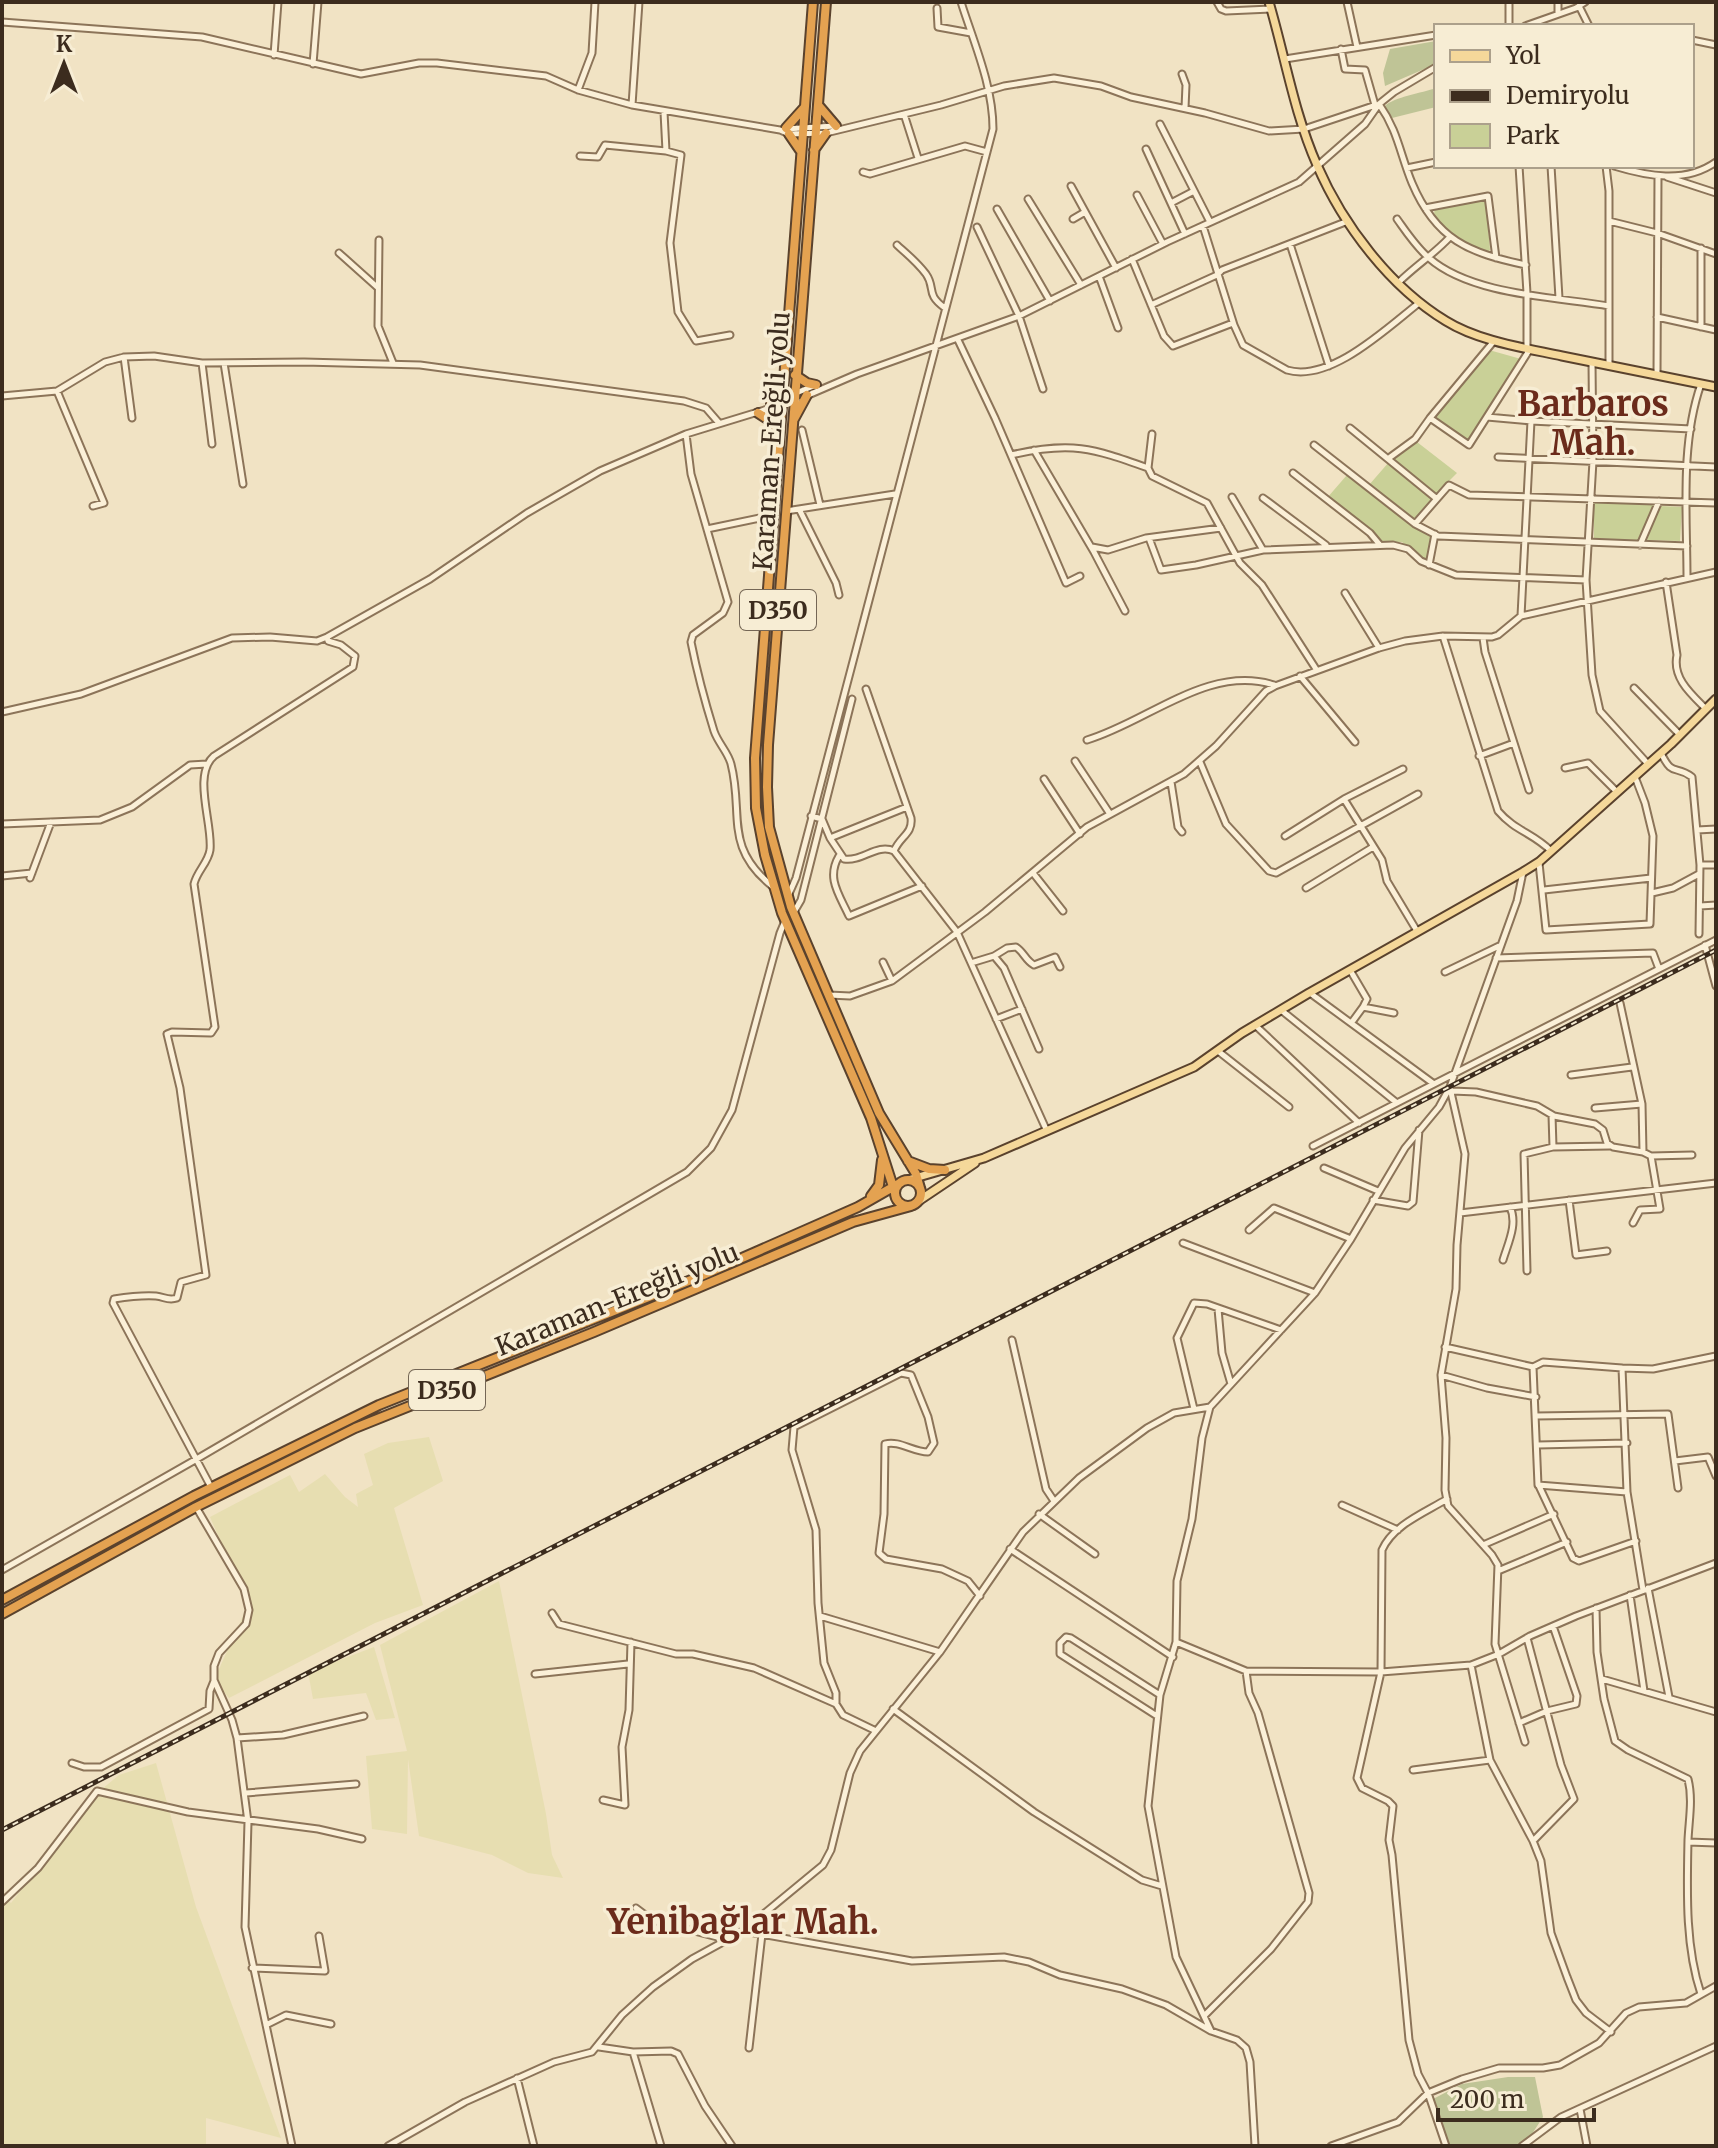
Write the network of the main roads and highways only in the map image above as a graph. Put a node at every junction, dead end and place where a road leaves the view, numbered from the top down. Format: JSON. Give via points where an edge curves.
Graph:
{"nodes":[{"id":1,"x":813,"y":2,"type":"edge"},
{"id":2,"x":826,"y":2,"type":"edge"},
{"id":3,"x":1270,"y":5,"type":"edge"},
{"id":4,"x":817,"y":103,"type":"junction"},
{"id":5,"x":805,"y":107,"type":"junction"},
{"id":6,"x":840,"y":127,"type":"road end"},
{"id":7,"x":826,"y":133,"type":"road end"},
{"id":8,"x":814,"y":150,"type":"junction"},
{"id":9,"x":801,"y":152,"type":"junction"},
{"id":10,"x":795,"y":375,"type":"junction"},
{"id":11,"x":785,"y":377,"type":"junction"},
{"id":12,"x":821,"y":385,"type":"road end"},
{"id":13,"x":1716,"y":387,"type":"edge"},
{"id":14,"x":807,"y":395,"type":"road end"},
{"id":15,"x":771,"y":403,"type":"road end"},
{"id":16,"x":758,"y":413,"type":"road end"},
{"id":17,"x":791,"y":427,"type":"junction"},
{"id":18,"x":779,"y":441,"type":"junction"},
{"id":19,"x":1716,"y":699,"type":"edge"},
{"id":20,"x":879,"y":1140,"type":"junction"},
{"id":21,"x":901,"y":1153,"type":"junction"},
{"id":22,"x":984,"y":1158,"type":"junction"},
{"id":23,"x":945,"y":1170,"type":"junction"},
{"id":24,"x":903,"y":1184,"type":"junction"},
{"id":25,"x":914,"y":1204,"type":"junction"},
{"id":26,"x":858,"y":1207,"type":"junction"},
{"id":27,"x":2,"y":1600,"type":"edge"},
{"id":28,"x":2,"y":1614,"type":"edge"}],
"edges":[{"from":1,"to":5,"type":"highway","name":"Karaman-Ereğli yolu","number":"D350"},
{"from":2,"to":4,"type":"highway","name":"Karaman-Ereğli yolu","number":"D350"},
{"from":3,"to":13,"type":"main road","via":[[1317,166],[1378,264],[1419,303],[1448,323],[1494,340]]},
{"from":4,"to":6,"type":"highway"},
{"from":4,"to":8,"type":"highway","name":"Karaman-Ereğli yolu","number":"D350"},
{"from":5,"to":9,"type":"highway","name":"Karaman-Ereğli yolu","number":"D350"},
{"from":5,"to":9,"type":"highway","via":[[785,131]]},
{"from":7,"to":8,"type":"highway"},
{"from":8,"to":10,"type":"highway","name":"Karaman-Ereğli yolu","number":"D350"},
{"from":9,"to":11,"type":"highway","name":"Karaman-Ereğli yolu","number":"D350"},
{"from":10,"to":12,"type":"highway"},
{"from":10,"to":17,"type":"highway","name":"Karaman-Ereğli yolu","number":"D350"},
{"from":11,"to":15,"type":"highway"},
{"from":11,"to":18,"type":"highway","name":"Karaman-Ereğli yolu","number":"D350"},
{"from":14,"to":17,"type":"highway"},
{"from":16,"to":18,"type":"highway","via":[[775,424]]},
{"from":17,"to":21,"type":"highway","name":"Karaman-Ereğli yolu","number":"D350","via":[[767,787],[769,827],[793,913]]},
{"from":18,"to":20,"type":"highway","name":"Karaman-Ereğli yolu","number":"D350","via":[[755,758],[756,808],[785,921]]},
{"from":19,"to":22,"type":"main road","via":[[1539,862],[1280,1009],[1194,1067]]},
{"from":20,"to":24,"type":"highway","name":"Karaman-Ereğli yolu"},
{"from":20,"to":26,"type":"highway","number":"D350","via":[[879,1185]]},
{"from":21,"to":23,"type":"highway","via":[[919,1167]]},
{"from":21,"to":24,"type":"highway","name":"Karaman-Ereğli yolu","number":"D350"},
{"from":22,"to":23,"type":"main road"},
{"from":22,"to":25,"type":"main road"},
{"from":23,"to":24,"type":"main road"},
{"from":24,"to":25,"type":"highway","via":[[900,1203]]},
{"from":24,"to":25,"type":"highway","name":"Karaman-Ereğli yolu","number":"D350","via":[[920,1188]]},
{"from":24,"to":26,"type":"highway","name":"Karaman-Ereğli yolu"},
{"from":25,"to":28,"type":"highway","name":"Karaman-Ereğli yolu","number":"D350","via":[[853,1222],[355,1428],[196,1507]]},
{"from":26,"to":27,"type":"highway","name":"Karaman-Ereğli yolu","number":"D350","via":[[617,1311],[410,1391],[211,1487]]}]}
